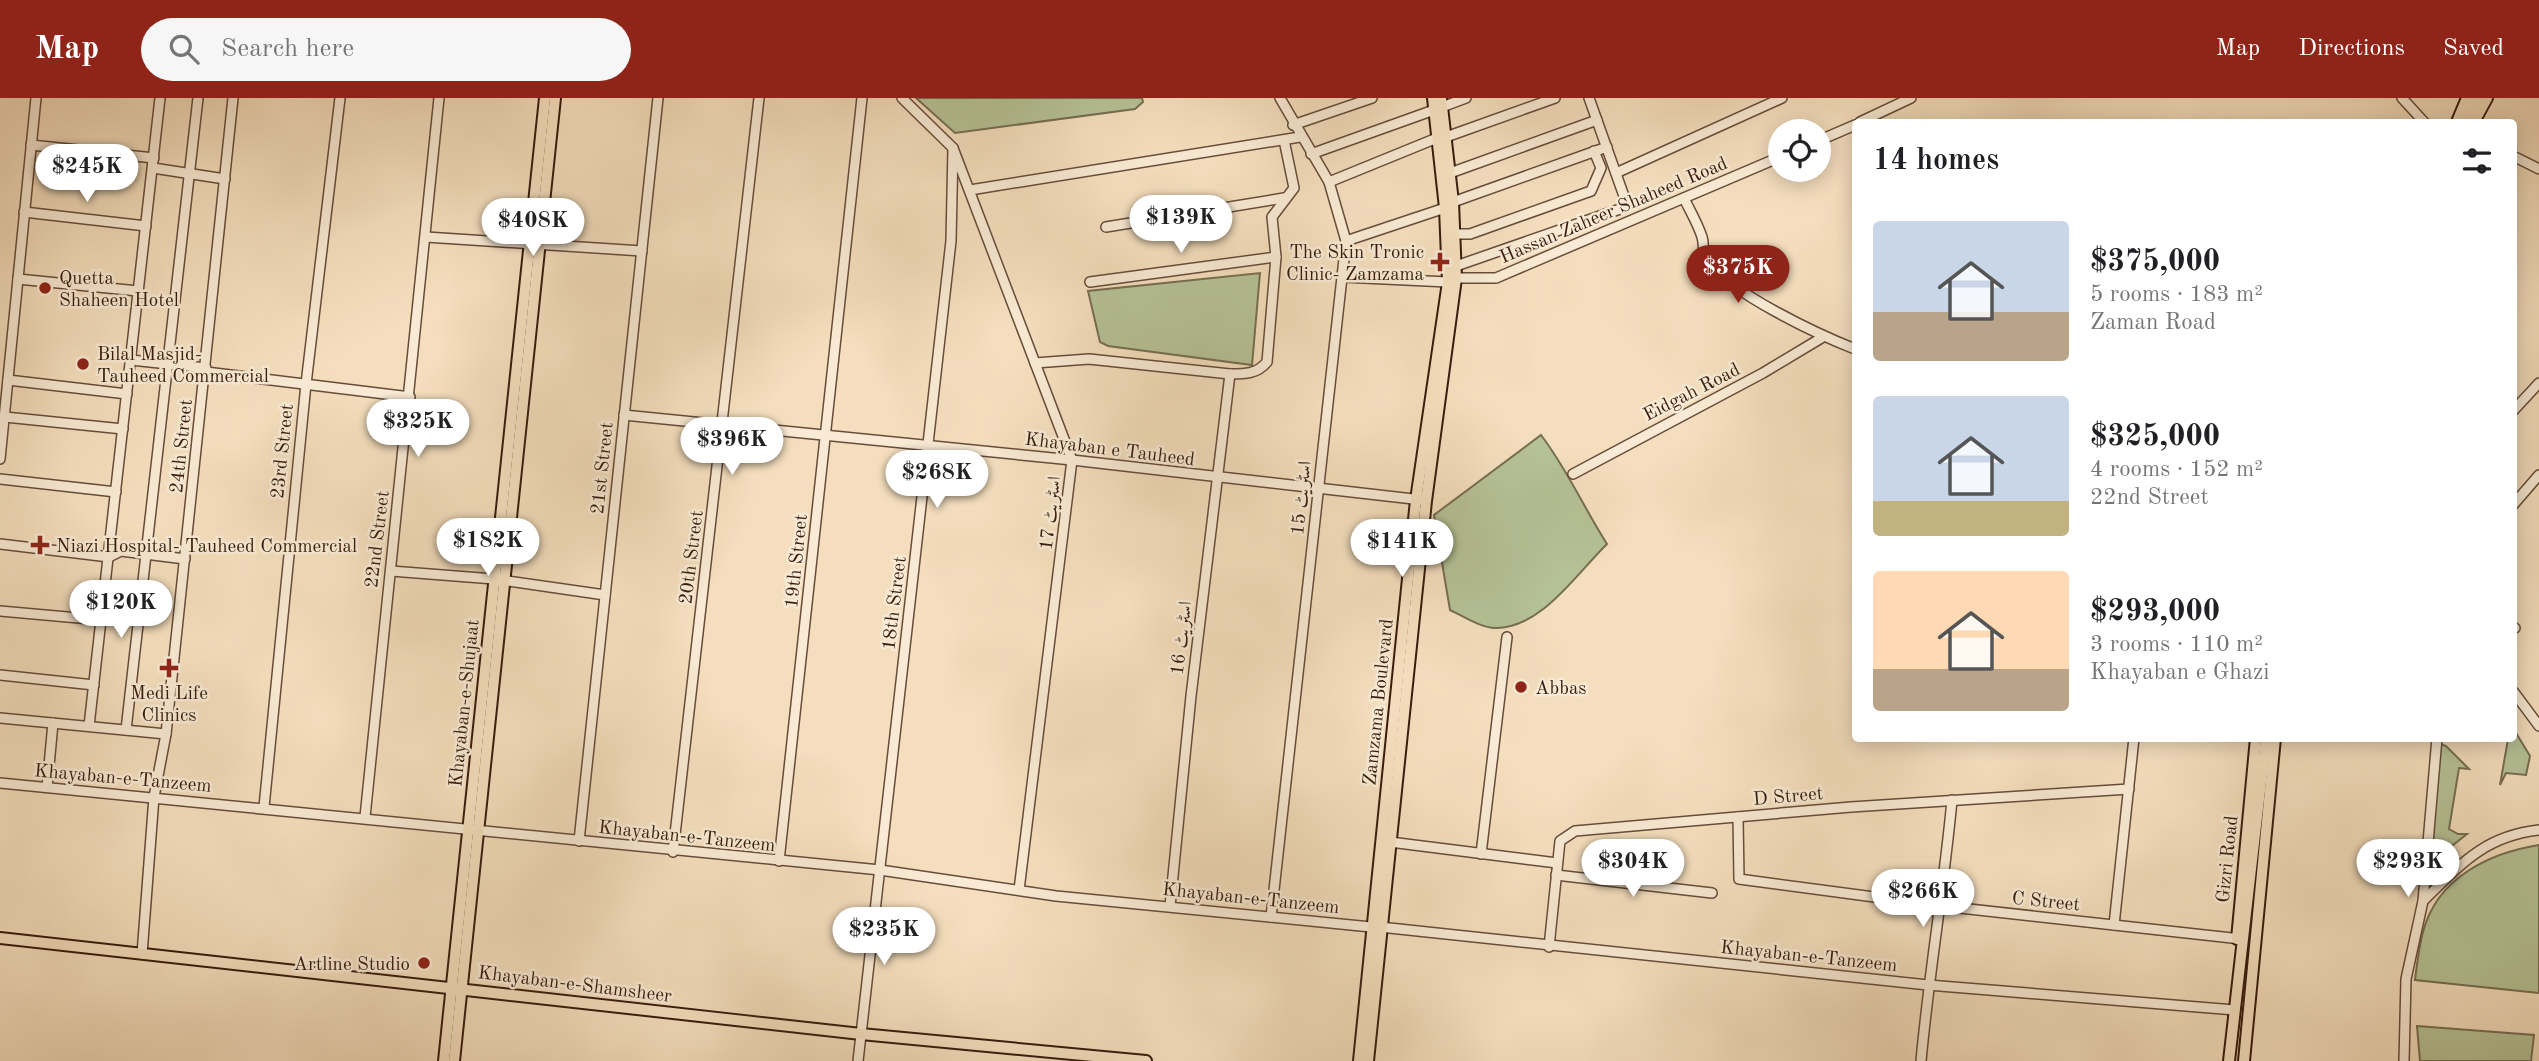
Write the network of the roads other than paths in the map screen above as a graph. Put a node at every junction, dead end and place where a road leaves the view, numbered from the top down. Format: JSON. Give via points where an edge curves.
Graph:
{"nodes":[{"id":1,"x":36,"y":98,"type":"edge"},
{"id":2,"x":160,"y":98,"type":"edge"},
{"id":3,"x":198,"y":98,"type":"edge"},
{"id":4,"x":233,"y":98,"type":"edge"},
{"id":5,"x":340,"y":98,"type":"edge"},
{"id":6,"x":439,"y":98,"type":"edge"},
{"id":7,"x":545,"y":98,"type":"edge"},
{"id":8,"x":555,"y":98,"type":"edge"},
{"id":9,"x":658,"y":98,"type":"edge"},
{"id":10,"x":759,"y":98,"type":"edge"},
{"id":11,"x":862,"y":98,"type":"edge"},
{"id":12,"x":902,"y":98,"type":"edge"},
{"id":13,"x":1280,"y":98,"type":"edge"},
{"id":14,"x":1372,"y":98,"type":"edge"},
{"id":15,"x":1433,"y":98,"type":"edge"},
{"id":16,"x":1466,"y":98,"type":"edge"},
{"id":17,"x":1555,"y":98,"type":"edge"},
{"id":18,"x":1782,"y":98,"type":"edge"},
{"id":19,"x":1911,"y":98,"type":"edge"},
{"id":20,"x":2402,"y":98,"type":"edge"},
{"id":21,"x":2467,"y":98,"type":"edge"},
{"id":22,"x":2477,"y":98,"type":"edge"},
{"id":23,"x":2487,"y":98,"type":"edge"},
{"id":24,"x":2493,"y":98,"type":"edge"},
{"id":25,"x":1593,"y":99,"type":"edge"},
{"id":26,"x":1439,"y":105,"type":"edge"},
{"id":27,"x":1866,"y":119,"type":"edge"},
{"id":28,"x":2421,"y":119,"type":"edge"},
{"id":29,"x":2458,"y":119,"type":"edge"},
{"id":30,"x":2466,"y":119,"type":"edge"},
{"id":31,"x":2476,"y":119,"type":"edge"},
{"id":32,"x":2482,"y":119,"type":"edge"},
{"id":33,"x":1597,"y":120,"type":"junction"},
{"id":34,"x":1293,"y":125,"type":"junction"},
{"id":35,"x":1852,"y":126,"type":"edge"},
{"id":36,"x":1831,"y":135,"type":"edge"},
{"id":37,"x":1300,"y":137,"type":"junction"},
{"id":38,"x":1442,"y":137,"type":"junction"},
{"id":39,"x":1284,"y":140,"type":"junction"},
{"id":40,"x":31,"y":145,"type":"junction"},
{"id":41,"x":1607,"y":147,"type":"junction"},
{"id":42,"x":953,"y":148,"type":"junction"},
{"id":43,"x":1594,"y":151,"type":"junction"},
{"id":44,"x":1311,"y":154,"type":"junction"},
{"id":45,"x":2517,"y":158,"type":"edge"},
{"id":46,"x":1768,"y":162,"type":"edge"},
{"id":47,"x":153,"y":163,"type":"junction"},
{"id":48,"x":2539,"y":169,"type":"edge"},
{"id":49,"x":1450,"y":173,"type":"junction"},
{"id":50,"x":1616,"y":173,"type":"junction"},
{"id":51,"x":189,"y":174,"type":"junction"},
{"id":52,"x":225,"y":179,"type":"junction"},
{"id":53,"x":1329,"y":182,"type":"junction"},
{"id":54,"x":970,"y":190,"type":"junction"},
{"id":55,"x":1284,"y":198,"type":"junction"},
{"id":56,"x":1684,"y":198,"type":"junction"},
{"id":57,"x":1449,"y":205,"type":"junction"},
{"id":58,"x":24,"y":212,"type":"junction"},
{"id":59,"x":146,"y":226,"type":"junction"},
{"id":60,"x":1106,"y":227,"type":"dead end"},
{"id":61,"x":1454,"y":234,"type":"junction"},
{"id":62,"x":426,"y":237,"type":"junction"},
{"id":63,"x":1346,"y":241,"type":"junction"},
{"id":64,"x":535,"y":243,"type":"junction"},
{"id":65,"x":642,"y":251,"type":"junction"},
{"id":66,"x":1276,"y":257,"type":"junction"},
{"id":67,"x":1342,"y":276,"type":"junction"},
{"id":68,"x":1453,"y":276,"type":"junction"},
{"id":69,"x":18,"y":279,"type":"junction"},
{"id":70,"x":1090,"y":282,"type":"dead end"},
{"id":71,"x":138,"y":291,"type":"junction"},
{"id":72,"x":1823,"y":337,"type":"junction"},
{"id":73,"x":1852,"y":348,"type":"edge"},
{"id":74,"x":0,"y":350,"type":"edge"},
{"id":75,"x":12,"y":351,"type":"junction"},
{"id":76,"x":131,"y":360,"type":"junction"},
{"id":77,"x":1035,"y":363,"type":"junction"},
{"id":78,"x":167,"y":364,"type":"junction"},
{"id":79,"x":206,"y":370,"type":"junction"},
{"id":80,"x":1230,"y":374,"type":"junction"},
{"id":81,"x":8,"y":380,"type":"junction"},
{"id":82,"x":2539,"y":383,"type":"edge"},
{"id":83,"x":306,"y":384,"type":"junction"},
{"id":84,"x":127,"y":394,"type":"junction"},
{"id":85,"x":410,"y":397,"type":"junction"},
{"id":86,"x":2517,"y":407,"type":"edge"},
{"id":87,"x":624,"y":415,"type":"junction"},
{"id":88,"x":5,"y":417,"type":"junction"},
{"id":89,"x":723,"y":424,"type":"junction"},
{"id":90,"x":123,"y":429,"type":"junction"},
{"id":91,"x":827,"y":435,"type":"junction"},
{"id":92,"x":929,"y":447,"type":"junction"},
{"id":93,"x":0,"y":459,"type":"edge"},
{"id":94,"x":1072,"y":460,"type":"junction"},
{"id":95,"x":1573,"y":474,"type":"dead end"},
{"id":96,"x":2539,"y":475,"type":"edge"},
{"id":97,"x":1217,"y":478,"type":"junction"},
{"id":98,"x":0,"y":479,"type":"edge"},
{"id":99,"x":1319,"y":490,"type":"junction"},
{"id":100,"x":116,"y":492,"type":"junction"},
{"id":101,"x":1421,"y":500,"type":"junction"},
{"id":102,"x":2517,"y":500,"type":"edge"},
{"id":103,"x":0,"y":544,"type":"edge"},
{"id":104,"x":145,"y":554,"type":"junction"},
{"id":105,"x":108,"y":557,"type":"junction"},
{"id":106,"x":185,"y":559,"type":"junction"},
{"id":107,"x":391,"y":571,"type":"junction"},
{"id":108,"x":499,"y":580,"type":"junction"},
{"id":109,"x":605,"y":595,"type":"junction"},
{"id":110,"x":0,"y":611,"type":"edge"},
{"id":111,"x":101,"y":620,"type":"junction"},
{"id":112,"x":1507,"y":638,"type":"dead end"},
{"id":113,"x":0,"y":675,"type":"edge"},
{"id":114,"x":94,"y":685,"type":"junction"},
{"id":115,"x":2517,"y":696,"type":"edge"},
{"id":116,"x":0,"y":718,"type":"edge"},
{"id":117,"x":2537,"y":722,"type":"edge"},
{"id":118,"x":53,"y":723,"type":"junction"},
{"id":119,"x":89,"y":726,"type":"junction"},
{"id":120,"x":126,"y":730,"type":"junction"},
{"id":121,"x":166,"y":734,"type":"junction"},
{"id":122,"x":2134,"y":742,"type":"edge"},
{"id":123,"x":2256,"y":742,"type":"edge"},
{"id":124,"x":2266,"y":742,"type":"edge"},
{"id":125,"x":2274,"y":742,"type":"edge"},
{"id":126,"x":2282,"y":742,"type":"edge"},
{"id":127,"x":2437,"y":742,"type":"edge"},
{"id":128,"x":0,"y":783,"type":"edge"},
{"id":129,"x":47,"y":788,"type":"junction"},
{"id":130,"x":2129,"y":789,"type":"junction"},
{"id":131,"x":155,"y":797,"type":"junction"},
{"id":132,"x":1952,"y":800,"type":"junction"},
{"id":133,"x":264,"y":807,"type":"junction"},
{"id":134,"x":365,"y":817,"type":"junction"},
{"id":135,"x":1738,"y":817,"type":"junction"},
{"id":136,"x":473,"y":828,"type":"junction"},
{"id":137,"x":2539,"y":830,"type":"edge"},
{"id":138,"x":579,"y":841,"type":"junction"},
{"id":139,"x":1390,"y":842,"type":"junction"},
{"id":140,"x":673,"y":852,"type":"junction"},
{"id":141,"x":1481,"y":854,"type":"junction"},
{"id":142,"x":779,"y":861,"type":"junction"},
{"id":143,"x":1557,"y":863,"type":"junction"},
{"id":144,"x":880,"y":870,"type":"junction"},
{"id":145,"x":2256,"y":870,"type":"junction"},
{"id":146,"x":1556,"y":875,"type":"junction"},
{"id":147,"x":1019,"y":890,"type":"junction"},
{"id":148,"x":1712,"y":893,"type":"dead end"},
{"id":149,"x":2423,"y":901,"type":"junction"},
{"id":150,"x":1170,"y":906,"type":"junction"},
{"id":151,"x":1942,"y":906,"type":"junction"},
{"id":152,"x":1271,"y":917,"type":"junction"},
{"id":153,"x":2114,"y":925,"type":"junction"},
{"id":154,"x":1376,"y":927,"type":"junction"},
{"id":155,"x":2259,"y":935,"type":"junction"},
{"id":156,"x":0,"y":938,"type":"edge"},
{"id":157,"x":2240,"y":939,"type":"junction"},
{"id":158,"x":1549,"y":947,"type":"junction"},
{"id":159,"x":142,"y":954,"type":"junction"},
{"id":160,"x":1928,"y":985,"type":"junction"},
{"id":161,"x":457,"y":987,"type":"junction"},
{"id":162,"x":2235,"y":1010,"type":"junction"},
{"id":163,"x":861,"y":1034,"type":"junction"},
{"id":164,"x":2406,"y":1058,"type":"edge"},
{"id":165,"x":444,"y":1061,"type":"edge"},
{"id":166,"x":454,"y":1061,"type":"edge"},
{"id":167,"x":858,"y":1061,"type":"edge"},
{"id":168,"x":1146,"y":1061,"type":"edge"},
{"id":169,"x":1359,"y":1061,"type":"edge"},
{"id":170,"x":1368,"y":1061,"type":"edge"},
{"id":171,"x":1920,"y":1061,"type":"edge"},
{"id":172,"x":2229,"y":1061,"type":"edge"},
{"id":173,"x":2244,"y":1061,"type":"edge"}],
"edges":[{"from":1,"to":40,"type":"street"},
{"from":2,"to":47,"type":"street"},
{"from":3,"to":51,"type":"street"},
{"from":4,"to":52,"type":"street","name":"24th Street"},
{"from":5,"to":83,"type":"street","name":"23rd Street"},
{"from":6,"to":62,"type":"street","name":"22nd Street"},
{"from":7,"to":64,"type":"main road","name":"Khayaban-e-Shujaat"},
{"from":8,"to":64,"type":"main road","name":"Khayaban-e-Shujaat"},
{"from":9,"to":65,"type":"street","name":"21st Street"},
{"from":10,"to":89,"type":"street","name":"20th Street"},
{"from":11,"to":91,"type":"street","name":"19th Street"},
{"from":12,"to":42,"type":"street","name":"اسٹریٹ 17"},
{"from":13,"to":34,"type":"street","name":"اسٹریٹ 15"},
{"from":14,"to":34,"type":"street"},
{"from":15,"to":26,"type":"main road","name":"Zamzama Boulevard"},
{"from":16,"to":26,"type":"street"},
{"from":17,"to":38,"type":"street"},
{"from":18,"to":50,"type":"street"},
{"from":19,"to":27,"type":"street"},
{"from":20,"to":28,"type":"street"},
{"from":21,"to":29,"type":"main road"},
{"from":22,"to":30,"type":"main road"},
{"from":23,"to":31,"type":"main road"},
{"from":24,"to":32,"type":"main road"},
{"from":25,"to":33,"type":"street"},
{"from":26,"to":38,"type":"main road","name":"Zamzama Boulevard"},
{"from":26,"to":44,"type":"street"},
{"from":33,"to":41,"type":"street"},
{"from":33,"to":49,"type":"street"},
{"from":34,"to":37,"type":"street","name":"اسٹریٹ 15"},
{"from":35,"to":36,"type":"street"},
{"from":37,"to":39,"type":"street"},
{"from":37,"to":44,"type":"street","name":"اسٹریٹ 15"},
{"from":38,"to":49,"type":"main road","name":"Zamzama Boulevard"},
{"from":38,"to":53,"type":"street"},
{"from":38,"to":57,"type":"main road","name":"Zamzama Boulevard"},
{"from":39,"to":54,"type":"street"},
{"from":39,"to":55,"type":"street","via":[[1294,188]]},
{"from":40,"to":47,"type":"street"},
{"from":40,"to":58,"type":"street"},
{"from":41,"to":43,"type":"street"},
{"from":41,"to":50,"type":"street"},
{"from":42,"to":54,"type":"street","name":"اسٹریٹ 17"},
{"from":42,"to":92,"type":"street","name":"18th Street","via":[[951,241]]},
{"from":43,"to":57,"type":"street"},
{"from":43,"to":61,"type":"street","via":[[1601,168],[1591,191],[1471,234]]},
{"from":44,"to":53,"type":"street","name":"اسٹریٹ 15"},
{"from":45,"to":48,"type":"street"},
{"from":46,"to":56,"type":"street","name":"Hassan Zaheer Shaheed Road"},
{"from":47,"to":51,"type":"street"},
{"from":47,"to":59,"type":"street"},
{"from":49,"to":57,"type":"main road","name":"Zamzama Boulevard"},
{"from":50,"to":68,"type":"street","via":[[1626,202],[1623,208]]},
{"from":51,"to":52,"type":"street"},
{"from":51,"to":78,"type":"street"},
{"from":52,"to":79,"type":"street","name":"24th Street"},
{"from":53,"to":63,"type":"street","name":"اسٹریٹ 15"},
{"from":54,"to":77,"type":"street","name":"اسٹریٹ 17"},
{"from":55,"to":60,"type":"street"},
{"from":55,"to":66,"type":"street","via":[[1272,217]]},
{"from":56,"to":68,"type":"street","name":"Hassan Zaheer Shaheed Road","via":[[1496,278]]},
{"from":56,"to":72,"type":"street","via":[[1709,264],[1731,284]]},
{"from":57,"to":61,"type":"main road","name":"Zamzama Boulevard"},
{"from":57,"to":63,"type":"street"},
{"from":57,"to":68,"type":"main road","name":"Zamzama Boulevard"},
{"from":58,"to":59,"type":"street"},
{"from":58,"to":69,"type":"street"},
{"from":59,"to":71,"type":"street"},
{"from":61,"to":68,"type":"main road","name":"Zamzama Boulevard"},
{"from":62,"to":64,"type":"street"},
{"from":62,"to":85,"type":"street","name":"22nd Street"},
{"from":63,"to":67,"type":"street","name":"اسٹریٹ 15"},
{"from":64,"to":65,"type":"street"},
{"from":64,"to":108,"type":"main road","name":"Khayaban-e-Shujaat"},
{"from":65,"to":87,"type":"street","name":"21st Street"},
{"from":66,"to":70,"type":"street"},
{"from":66,"to":80,"type":"street","via":[[1267,362],[1250,374]]},
{"from":67,"to":68,"type":"street","name":"Hassan Zaheer Shaheed Road"},
{"from":67,"to":99,"type":"street","name":"اسٹریٹ 15"},
{"from":68,"to":101,"type":"main road","name":"Zamzama Boulevard"},
{"from":69,"to":71,"type":"street"},
{"from":69,"to":75,"type":"street"},
{"from":71,"to":76,"type":"street"},
{"from":72,"to":73,"type":"street"},
{"from":72,"to":95,"type":"street","name":"Eidgah Road"},
{"from":74,"to":75,"type":"street"},
{"from":75,"to":81,"type":"street"},
{"from":76,"to":78,"type":"street"},
{"from":76,"to":84,"type":"street"},
{"from":77,"to":80,"type":"street","via":[[1089,359]]},
{"from":77,"to":94,"type":"street","name":"اسٹریٹ 17"},
{"from":78,"to":79,"type":"street"},
{"from":78,"to":104,"type":"street"},
{"from":79,"to":83,"type":"street"},
{"from":79,"to":106,"type":"street","name":"24th Street"},
{"from":80,"to":97,"type":"street","name":"اسٹریٹ 16"},
{"from":81,"to":84,"type":"street"},
{"from":81,"to":88,"type":"street"},
{"from":82,"to":86,"type":"street"},
{"from":83,"to":85,"type":"street"},
{"from":83,"to":133,"type":"street","name":"23rd Street"},
{"from":84,"to":90,"type":"street"},
{"from":85,"to":107,"type":"street","name":"22nd Street"},
{"from":87,"to":89,"type":"street","name":"Khayaban e Tauheed"},
{"from":87,"to":109,"type":"street","name":"21st Street"},
{"from":88,"to":90,"type":"street"},
{"from":88,"to":93,"type":"street"},
{"from":89,"to":91,"type":"street","name":"Khayaban e Tauheed"},
{"from":89,"to":140,"type":"street","name":"20th Street"},
{"from":90,"to":100,"type":"street"},
{"from":91,"to":92,"type":"street","name":"Khayaban e Tauheed"},
{"from":91,"to":142,"type":"street","name":"19th Street"},
{"from":92,"to":94,"type":"street","name":"Khayaban e Tauheed"},
{"from":92,"to":144,"type":"street","name":"18th Street"},
{"from":94,"to":97,"type":"street","name":"Khayaban e Tauheed"},
{"from":94,"to":147,"type":"street","name":"اسٹریٹ 17"},
{"from":96,"to":102,"type":"street"},
{"from":97,"to":99,"type":"street","name":"Khayaban e Tauheed"},
{"from":97,"to":150,"type":"street","name":"اسٹریٹ 16"},
{"from":98,"to":100,"type":"street"},
{"from":99,"to":101,"type":"street","name":"Khayaban e Tauheed"},
{"from":99,"to":152,"type":"street","name":"اسٹریٹ 15"},
{"from":100,"to":105,"type":"street"},
{"from":101,"to":139,"type":"main road","name":"Zamzama Boulevard"},
{"from":101,"to":154,"type":"main road","name":"Zamzama Boulevard"},
{"from":103,"to":105,"type":"street"},
{"from":104,"to":105,"type":"street","via":[[121,551]]},
{"from":104,"to":106,"type":"street"},
{"from":104,"to":120,"type":"street"},
{"from":105,"to":111,"type":"street"},
{"from":106,"to":121,"type":"street","name":"24th Street"},
{"from":107,"to":108,"type":"street"},
{"from":107,"to":134,"type":"street","name":"22nd Street"},
{"from":108,"to":109,"type":"street"},
{"from":108,"to":136,"type":"main road","name":"Khayaban-e-Shujaat"},
{"from":109,"to":138,"type":"street","name":"21st Street"},
{"from":110,"to":111,"type":"street"},
{"from":111,"to":114,"type":"street"},
{"from":112,"to":141,"type":"street"},
{"from":113,"to":114,"type":"street"},
{"from":114,"to":119,"type":"street"},
{"from":115,"to":117,"type":"street"},
{"from":116,"to":118,"type":"street"},
{"from":118,"to":119,"type":"street"},
{"from":118,"to":129,"type":"street"},
{"from":119,"to":120,"type":"street"},
{"from":120,"to":121,"type":"street"},
{"from":121,"to":131,"type":"street","name":"24th Street"},
{"from":122,"to":130,"type":"street"},
{"from":123,"to":157,"type":"main road","name":"Gizri Road"},
{"from":124,"to":145,"type":"main road"},
{"from":125,"to":145,"type":"main road"},
{"from":126,"to":155,"type":"main road"},
{"from":127,"to":149,"type":"street"},
{"from":128,"to":129,"type":"street","name":"Khayaban-e-Tanzeem"},
{"from":129,"to":131,"type":"street","name":"Khayaban-e-Tanzeem"},
{"from":130,"to":132,"type":"street","name":"D Street"},
{"from":130,"to":153,"type":"street"},
{"from":131,"to":133,"type":"street","name":"Khayaban-e-Tanzeem"},
{"from":131,"to":159,"type":"street","name":"24th Street"},
{"from":132,"to":135,"type":"street","name":"D Street"},
{"from":132,"to":151,"type":"street"},
{"from":133,"to":134,"type":"street","name":"Khayaban-e-Tanzeem"},
{"from":134,"to":136,"type":"street","name":"Khayaban-e-Tanzeem"},
{"from":135,"to":143,"type":"street","name":"D Street","via":[[1575,831],[1560,841]]},
{"from":135,"to":151,"type":"street","name":"C Street","via":[[1739,879]]},
{"from":136,"to":138,"type":"street","name":"Khayaban-e-Tanzeem"},
{"from":136,"to":161,"type":"main road","name":"Khayaban-e-Shujaat"},
{"from":137,"to":149,"type":"street","via":[[2472,853]]},
{"from":138,"to":140,"type":"street","name":"Khayaban-e-Tanzeem"},
{"from":139,"to":141,"type":"street"},
{"from":139,"to":154,"type":"main road","name":"Zamzama Boulevard"},
{"from":140,"to":142,"type":"street","name":"Khayaban-e-Tanzeem"},
{"from":141,"to":143,"type":"street"},
{"from":142,"to":144,"type":"street","name":"Khayaban-e-Tanzeem"},
{"from":143,"to":146,"type":"street","name":"D Street"},
{"from":144,"to":147,"type":"street","name":"Khayaban-e-Tanzeem"},
{"from":144,"to":163,"type":"street","name":"18th Street"},
{"from":145,"to":155,"type":"main road"},
{"from":145,"to":157,"type":"main road"},
{"from":146,"to":148,"type":"street"},
{"from":146,"to":158,"type":"street","name":"D Street"},
{"from":147,"to":150,"type":"street","name":"Khayaban-e-Tanzeem"},
{"from":149,"to":164,"type":"street","via":[[2406,979]]},
{"from":150,"to":152,"type":"street","name":"Khayaban-e-Tanzeem"},
{"from":151,"to":153,"type":"street","name":"C Street"},
{"from":151,"to":160,"type":"street"},
{"from":152,"to":154,"type":"street","name":"Khayaban-e-Tanzeem"},
{"from":153,"to":157,"type":"street","name":"C Street"},
{"from":154,"to":158,"type":"street","name":"Khayaban-e-Tanzeem"},
{"from":154,"to":169,"type":"main road","name":"Zamzama Boulevard"},
{"from":154,"to":170,"type":"main road","name":"Zamzama Boulevard"},
{"from":155,"to":173,"type":"main road"},
{"from":156,"to":159,"type":"main road","name":"Khayaban-e-Shamsheer"},
{"from":157,"to":162,"type":"main road","name":"Gizri Road"},
{"from":158,"to":160,"type":"street","name":"Khayaban-e-Tanzeem"},
{"from":159,"to":161,"type":"main road","name":"Khayaban-e-Shamsheer"},
{"from":160,"to":162,"type":"street","name":"Khayaban-e-Tanzeem"},
{"from":160,"to":171,"type":"street"},
{"from":161,"to":163,"type":"main road","name":"Khayaban-e-Shamsheer"},
{"from":161,"to":165,"type":"main road","name":"Khayaban-e-Shujaat"},
{"from":161,"to":166,"type":"main road","name":"Khayaban-e-Shujaat"},
{"from":162,"to":172,"type":"main road","name":"Gizri Road"},
{"from":163,"to":167,"type":"street","name":"18th Street"},
{"from":163,"to":168,"type":"main road","name":"Khayaban-e-Shamsheer"}]}
